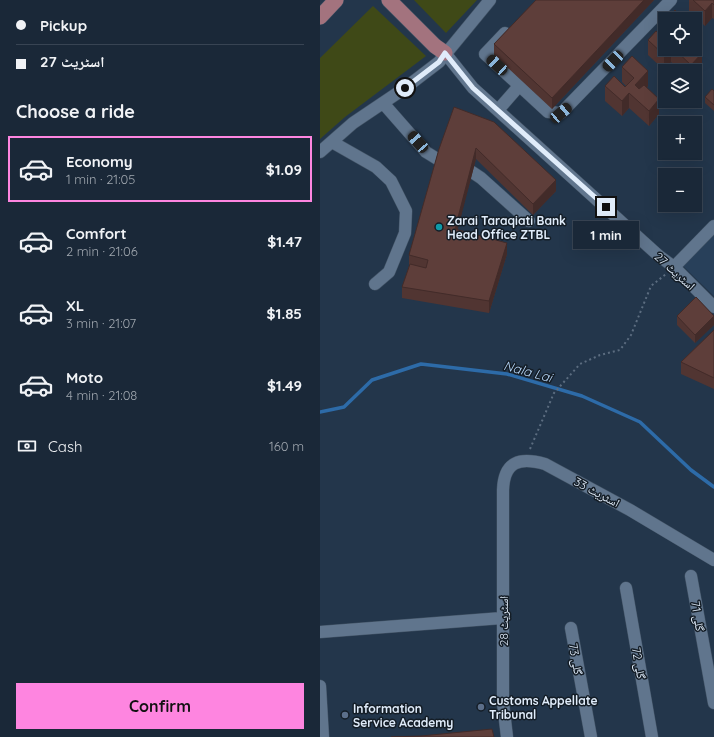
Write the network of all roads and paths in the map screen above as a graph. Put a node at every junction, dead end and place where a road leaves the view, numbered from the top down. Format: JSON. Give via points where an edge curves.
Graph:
{"nodes":[{"id":1,"x":336,"y":0,"type":"edge"},
{"id":2,"x":389,"y":0,"type":"edge"},
{"id":3,"x":399,"y":0,"type":"edge"},
{"id":4,"x":490,"y":0,"type":"edge"},
{"id":5,"x":671,"y":0,"type":"edge"},
{"id":6,"x":320,"y":17,"type":"edge"},
{"id":7,"x":516,"y":22,"type":"edge"},
{"id":8,"x":445,"y":53,"type":"junction"},
{"id":9,"x":519,"y":86,"type":"junction"},
{"id":10,"x":383,"y":103,"type":"junction"},
{"id":11,"x":498,"y":110,"type":"junction"},
{"id":12,"x":332,"y":142,"type":"junction"},
{"id":13,"x":320,"y":152,"type":"edge"},
{"id":14,"x":439,"y":160,"type":"edge"},
{"id":15,"x":472,"y":172,"type":"edge"},
{"id":16,"x":529,"y":221,"type":"dead end"},
{"id":17,"x":714,"y":226,"type":"edge"},
{"id":18,"x":674,"y":267,"type":"junction"},
{"id":19,"x":375,"y":284,"type":"dead end"},
{"id":20,"x":714,"y":307,"type":"edge"},
{"id":21,"x":523,"y":460,"type":"junction"},
{"id":22,"x":714,"y":560,"type":"edge"},
{"id":23,"x":691,"y":576,"type":"dead end"},
{"id":24,"x":626,"y":588,"type":"dead end"},
{"id":25,"x":502,"y":618,"type":"junction"},
{"id":26,"x":571,"y":628,"type":"dead end"},
{"id":27,"x":320,"y":632,"type":"edge"},
{"id":28,"x":320,"y":686,"type":"edge"},
{"id":29,"x":714,"y":703,"type":"edge"},
{"id":30,"x":323,"y":737,"type":"edge"},
{"id":31,"x":507,"y":737,"type":"edge"},
{"id":32,"x":591,"y":737,"type":"edge"},
{"id":33,"x":652,"y":737,"type":"edge"}],
"edges":[{"from":1,"to":6,"type":"main road"},
{"from":2,"to":8,"type":"main road"},
{"from":3,"to":8,"type":"main road","via":[[438,41]]},
{"from":4,"to":8,"type":"street"},
{"from":5,"to":9,"type":"street","via":[[561,113],[548,112]]},
{"from":7,"to":9,"type":"street","via":[[485,54]]},
{"from":8,"to":10,"type":"street","via":[[439,62]]},
{"from":8,"to":11,"type":"street","name":"اسٹریٹ 27","via":[[473,88]]},
{"from":9,"to":11,"type":"street"},
{"from":10,"to":12,"type":"street","via":[[353,123]]},
{"from":10,"to":14,"type":"street","via":[[426,152]]},
{"from":11,"to":18,"type":"street","name":"اسٹریٹ 27"},
{"from":12,"to":13,"type":"street"},
{"from":12,"to":19,"type":"street","via":[[376,167],[391,181],[406,211],[405,233],[389,272]]},
{"from":15,"to":16,"type":"street"},
{"from":17,"to":18,"type":"street"},
{"from":18,"to":20,"type":"street","name":"اسٹریٹ 27"},
{"from":18,"to":21,"type":"path","via":[[651,286],[631,335],[620,350],[580,364],[554,393]]},
{"from":21,"to":22,"type":"street","name":"اسٹریٹ 33","via":[[545,464]]},
{"from":21,"to":25,"type":"street","name":"اسٹریٹ 28","via":[[512,464],[504,478]]},
{"from":23,"to":29,"type":"street","name":"گلی 71"},
{"from":24,"to":33,"type":"street","name":"گلی 72"},
{"from":25,"to":27,"type":"street"},
{"from":25,"to":31,"type":"street","name":"اسٹریٹ 28","via":[[503,703]]},
{"from":26,"to":32,"type":"street","name":"گلی 73"},
{"from":28,"to":30,"type":"street"}]}
